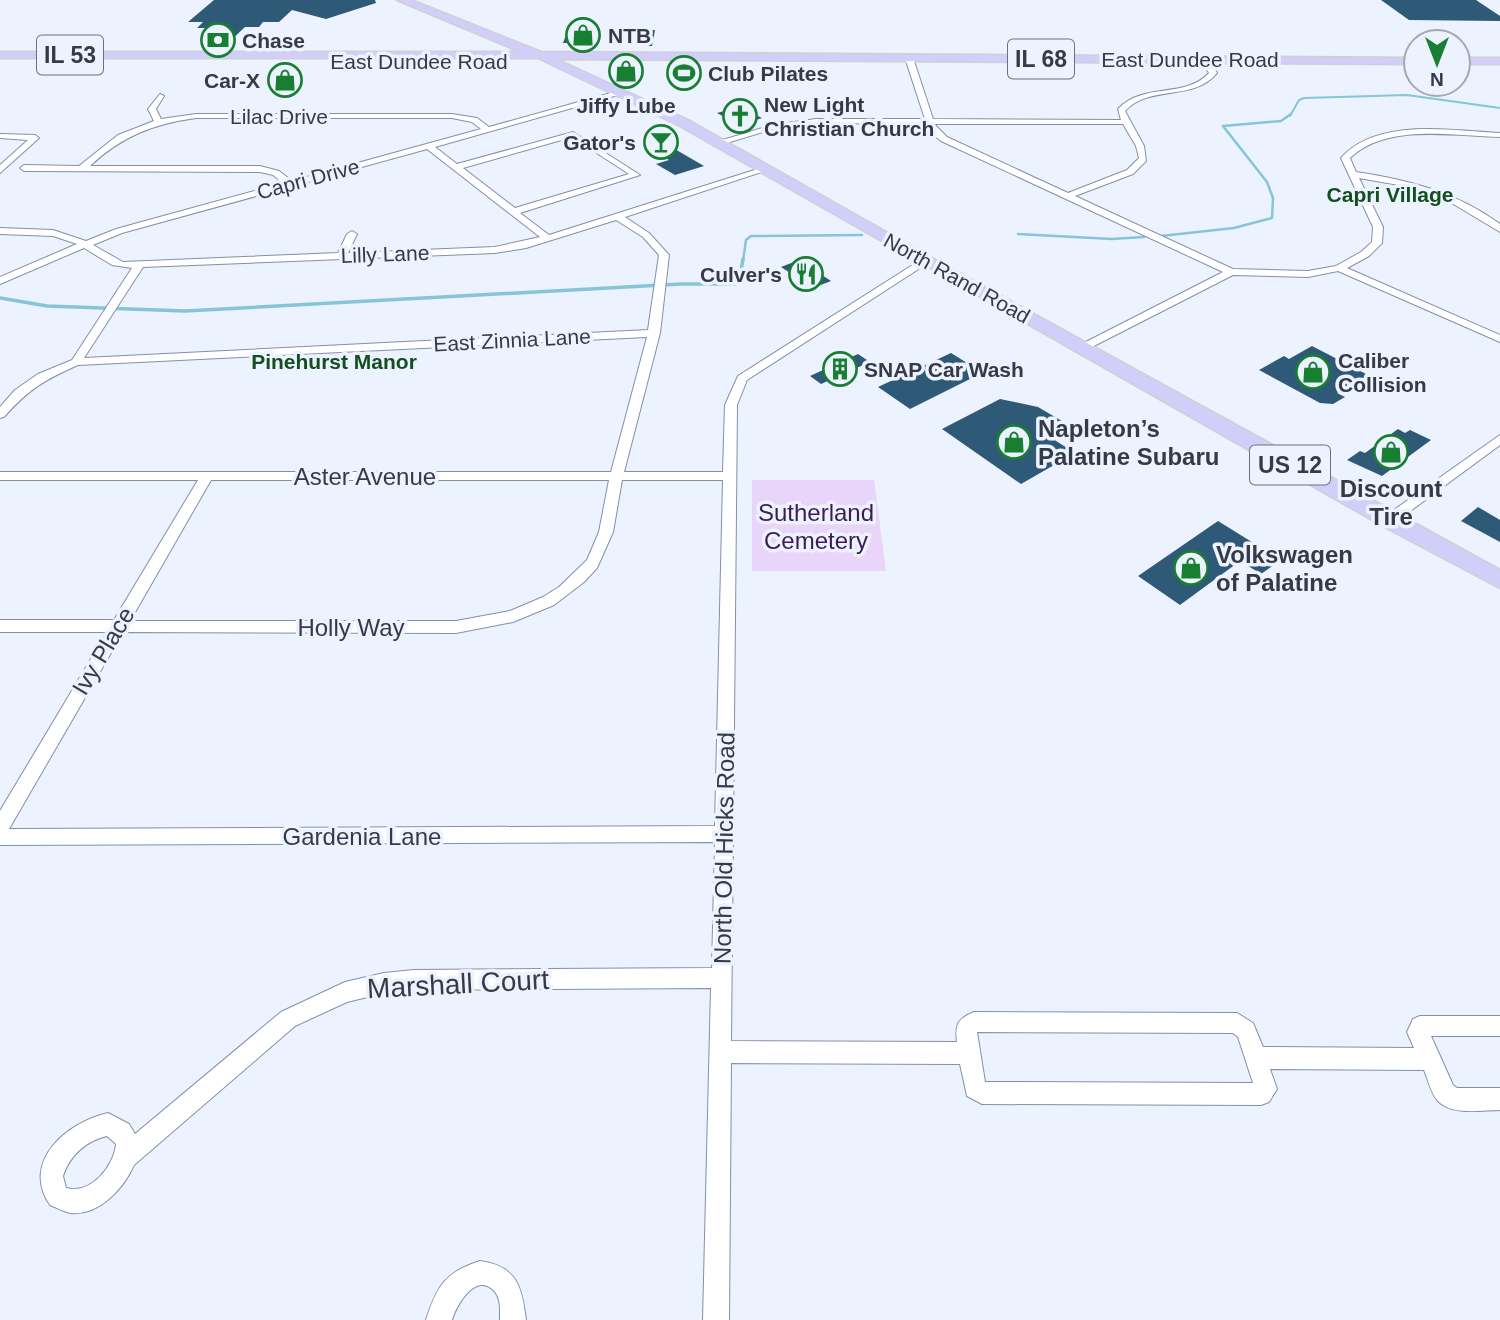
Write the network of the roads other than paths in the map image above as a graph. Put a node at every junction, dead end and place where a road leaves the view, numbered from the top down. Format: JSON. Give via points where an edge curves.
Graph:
{"nodes":[{"id":1,"x":402,"y":0,"type":"edge"},
{"id":2,"x":505,"y":41,"type":"junction"},
{"id":3,"x":490,"y":54,"type":"junction"},
{"id":4,"x":544,"y":57,"type":"junction"},
{"id":5,"x":622,"y":57,"type":"junction"},
{"id":6,"x":0,"y":58,"type":"edge"},
{"id":7,"x":909,"y":58,"type":"junction"},
{"id":8,"x":1205,"y":60,"type":"junction"},
{"id":9,"x":1402,"y":61,"type":"edge"},
{"id":10,"x":1472,"y":61,"type":"edge"},
{"id":11,"x":1500,"y":61,"type":"edge"},
{"id":12,"x":584,"y":76,"type":"junction"},
{"id":13,"x":621,"y":93,"type":"junction"},
{"id":14,"x":160,"y":96,"type":"dead end"},
{"id":15,"x":157,"y":120,"type":"junction"},
{"id":16,"x":929,"y":122,"type":"junction"},
{"id":17,"x":1124,"y":122,"type":"junction"},
{"id":18,"x":487,"y":129,"type":"junction"},
{"id":19,"x":1500,"y":135,"type":"edge"},
{"id":20,"x":0,"y":136,"type":"edge"},
{"id":21,"x":720,"y":142,"type":"junction"},
{"id":22,"x":429,"y":146,"type":"junction"},
{"id":23,"x":456,"y":167,"type":"junction"},
{"id":24,"x":82,"y":168,"type":"junction"},
{"id":25,"x":24,"y":169,"type":"dead end"},
{"id":26,"x":766,"y":169,"type":"junction"},
{"id":27,"x":0,"y":170,"type":"edge"},
{"id":28,"x":1352,"y":174,"type":"junction"},
{"id":29,"x":290,"y":184,"type":"junction"},
{"id":30,"x":1065,"y":197,"type":"junction"},
{"id":31,"x":513,"y":212,"type":"junction"},
{"id":32,"x":619,"y":217,"type":"junction"},
{"id":33,"x":1500,"y":229,"type":"edge"},
{"id":34,"x":0,"y":231,"type":"edge"},
{"id":35,"x":352,"y":234,"type":"dead end"},
{"id":36,"x":547,"y":238,"type":"junction"},
{"id":37,"x":85,"y":244,"type":"junction"},
{"id":38,"x":342,"y":255,"type":"junction"},
{"id":39,"x":926,"y":261,"type":"junction"},
{"id":40,"x":139,"y":265,"type":"junction"},
{"id":41,"x":1339,"y":268,"type":"junction"},
{"id":42,"x":1231,"y":272,"type":"junction"},
{"id":43,"x":0,"y":281,"type":"edge"},
{"id":44,"x":654,"y":333,"type":"junction"},
{"id":45,"x":1500,"y":339,"type":"edge"},
{"id":46,"x":1082,"y":348,"type":"junction"},
{"id":47,"x":76,"y":362,"type":"junction"},
{"id":48,"x":0,"y":414,"type":"edge"},
{"id":49,"x":1500,"y":439,"type":"edge"},
{"id":50,"x":0,"y":476,"type":"edge"},
{"id":51,"x":207,"y":476,"type":"junction"},
{"id":52,"x":616,"y":476,"type":"junction"},
{"id":53,"x":730,"y":476,"type":"junction"},
{"id":54,"x":1389,"y":520,"type":"junction"},
{"id":55,"x":1500,"y":580,"type":"edge"},
{"id":56,"x":0,"y":626,"type":"edge"},
{"id":57,"x":118,"y":626,"type":"junction"},
{"id":58,"x":0,"y":827,"type":"edge"},
{"id":59,"x":724,"y":834,"type":"junction"},
{"id":60,"x":0,"y":837,"type":"edge"},
{"id":61,"x":722,"y":978,"type":"junction"},
{"id":62,"x":1500,"y":1026,"type":"edge"},
{"id":63,"x":720,"y":1052,"type":"junction"},
{"id":64,"x":969,"y":1053,"type":"junction"},
{"id":65,"x":1255,"y":1058,"type":"junction"},
{"id":66,"x":1430,"y":1059,"type":"junction"},
{"id":67,"x":1500,"y":1099,"type":"edge"},
{"id":68,"x":126,"y":1157,"type":"dead end"},
{"id":69,"x":439,"y":1320,"type":"edge"},
{"id":70,"x":513,"y":1320,"type":"edge"},
{"id":71,"x":716,"y":1320,"type":"edge"}],
"edges":[{"from":1,"to":2,"type":"main road","name":"North Rand Road","number":"US 12"},
{"from":2,"to":3,"type":"main road","via":[[506,51]]},
{"from":2,"to":4,"type":"main road","name":"North Rand Road","number":"US 12"},
{"from":3,"to":4,"type":"main road","name":"East Dundee Road","number":"IL 53"},
{"from":3,"to":6,"type":"main road","name":"East Dundee Road","number":"IL 53"},
{"from":4,"to":5,"type":"main road","name":"East Dundee Road","number":"IL 68"},
{"from":4,"to":6,"type":"main road","name":"East Dundee Road","number":"IL 53","via":[[524,62]]},
{"from":4,"to":12,"type":"main road","name":"North Rand Road","number":"US 12"},
{"from":5,"to":7,"type":"main road","name":"East Dundee Road","number":"IL 68"},
{"from":5,"to":12,"type":"main road","via":[[587,64]]},
{"from":7,"to":8,"type":"main road","name":"East Dundee Road","number":"IL 68"},
{"from":7,"to":16,"type":"street"},
{"from":8,"to":9,"type":"main road","name":"East Dundee Road","number":"IL 68"},
{"from":8,"to":17,"type":"street","via":[[1213,73],[1210,78],[1186,88],[1134,98],[1121,111]]},
{"from":10,"to":11,"type":"main road"},
{"from":12,"to":13,"type":"main road","name":"North Rand Road","number":"US 12"},
{"from":13,"to":18,"type":"street","name":"Capri Drive"},
{"from":13,"to":21,"type":"main road","name":"North Rand Road","number":"US 12"},
{"from":14,"to":15,"type":"street","via":[[152,109]]},
{"from":15,"to":18,"type":"street","name":"Lilac Drive","via":[[452,116],[474,120]]},
{"from":15,"to":24,"type":"street","name":"Lilac Drive","via":[[108,144]]},
{"from":16,"to":17,"type":"street"},
{"from":16,"to":21,"type":"street","via":[[794,123]]},
{"from":16,"to":30,"type":"street","via":[[944,139]]},
{"from":17,"to":30,"type":"street","via":[[1142,148],[1143,159],[1130,172]]},
{"from":18,"to":22,"type":"street","name":"Capri Drive"},
{"from":19,"to":28,"type":"street","via":[[1374,138],[1352,147],[1345,158]]},
{"from":20,"to":27,"type":"street","via":[[35,138]]},
{"from":21,"to":26,"type":"main road","name":"North Rand Road","number":"US 12"},
{"from":22,"to":23,"type":"street"},
{"from":22,"to":29,"type":"street","name":"Capri Drive"},
{"from":23,"to":31,"type":"street"},
{"from":23,"to":31,"type":"street","via":[[573,134],[636,174]]},
{"from":24,"to":25,"type":"street"},
{"from":24,"to":29,"type":"street","via":[[260,169],[276,173]]},
{"from":26,"to":32,"type":"street","name":"Lilly Lane"},
{"from":26,"to":39,"type":"main road","name":"North Rand Road","number":"US 12"},
{"from":28,"to":33,"type":"street","via":[[1422,186],[1479,212]]},
{"from":28,"to":41,"type":"street","via":[[1378,227],[1377,243]]},
{"from":29,"to":37,"type":"street","name":"Capri Drive"},
{"from":30,"to":42,"type":"street"},
{"from":31,"to":36,"type":"street"},
{"from":32,"to":36,"type":"street","name":"Lilly Lane"},
{"from":32,"to":44,"type":"street","name":"Holly Way","via":[[646,235],[664,255]]},
{"from":34,"to":37,"type":"street","name":"Lilly Lane","via":[[57,232]]},
{"from":35,"to":38,"type":"street"},
{"from":36,"to":38,"type":"street","name":"Lilly Lane","via":[[495,250]]},
{"from":37,"to":40,"type":"street","name":"Lilly Lane","via":[[106,261]]},
{"from":37,"to":43,"type":"street","name":"Capri Drive"},
{"from":38,"to":40,"type":"street","name":"Lilly Lane"},
{"from":39,"to":46,"type":"main road","name":"North Rand Road","number":"US 12"},
{"from":39,"to":53,"type":"street","name":"North Old Hicks Road","via":[[742,378],[730,405]]},
{"from":40,"to":47,"type":"street"},
{"from":41,"to":42,"type":"street","via":[[1296,274]]},
{"from":41,"to":45,"type":"street"},
{"from":42,"to":46,"type":"street"},
{"from":44,"to":47,"type":"street","name":"East Zinnia Lane"},
{"from":44,"to":52,"type":"street","name":"Holly Way"},
{"from":46,"to":54,"type":"main road","name":"North Rand Road","number":"US 12"},
{"from":47,"to":48,"type":"street","name":"East Zinnia Lane","via":[[42,376]]},
{"from":49,"to":54,"type":"street"},
{"from":50,"to":51,"type":"street","name":"Aster Avenue"},
{"from":51,"to":52,"type":"street","name":"Aster Avenue"},
{"from":51,"to":57,"type":"street","name":"Ivy Place"},
{"from":52,"to":53,"type":"street","name":"Aster Avenue"},
{"from":52,"to":57,"type":"street","name":"Holly Way","via":[[605,538],[590,567],[552,598],[506,619],[456,627]]},
{"from":53,"to":59,"type":"street","name":"North Old Hicks Road"},
{"from":54,"to":55,"type":"main road","name":"North Rand Road","number":"US 12"},
{"from":56,"to":57,"type":"street","name":"Holly Way"},
{"from":57,"to":58,"type":"street","name":"Ivy Place"},
{"from":59,"to":60,"type":"street","name":"Gardenia Lane"},
{"from":59,"to":61,"type":"street","name":"North Old Hicks Road"},
{"from":61,"to":63,"type":"street","name":"North Old Hicks Road"},
{"from":61,"to":68,"type":"street","name":"Marshall Court","via":[[415,980],[345,992],[288,1019]]},
{"from":62,"to":66,"type":"street","via":[[1420,1026],[1418,1032]]},
{"from":63,"to":64,"type":"street"},
{"from":63,"to":71,"type":"street","name":"North Old Hicks Road"},
{"from":64,"to":65,"type":"street","via":[[966,1027],[974,1022],[1237,1023],[1246,1030]]},
{"from":64,"to":65,"type":"street","via":[[975,1088],[982,1093],[1261,1094],[1266,1089]]},
{"from":65,"to":66,"type":"street"},
{"from":66,"to":67,"type":"street","via":[[1445,1093],[1454,1099]]},
{"from":69,"to":70,"type":"street","via":[[455,1285],[478,1273],[491,1273],[510,1290]]}]}
